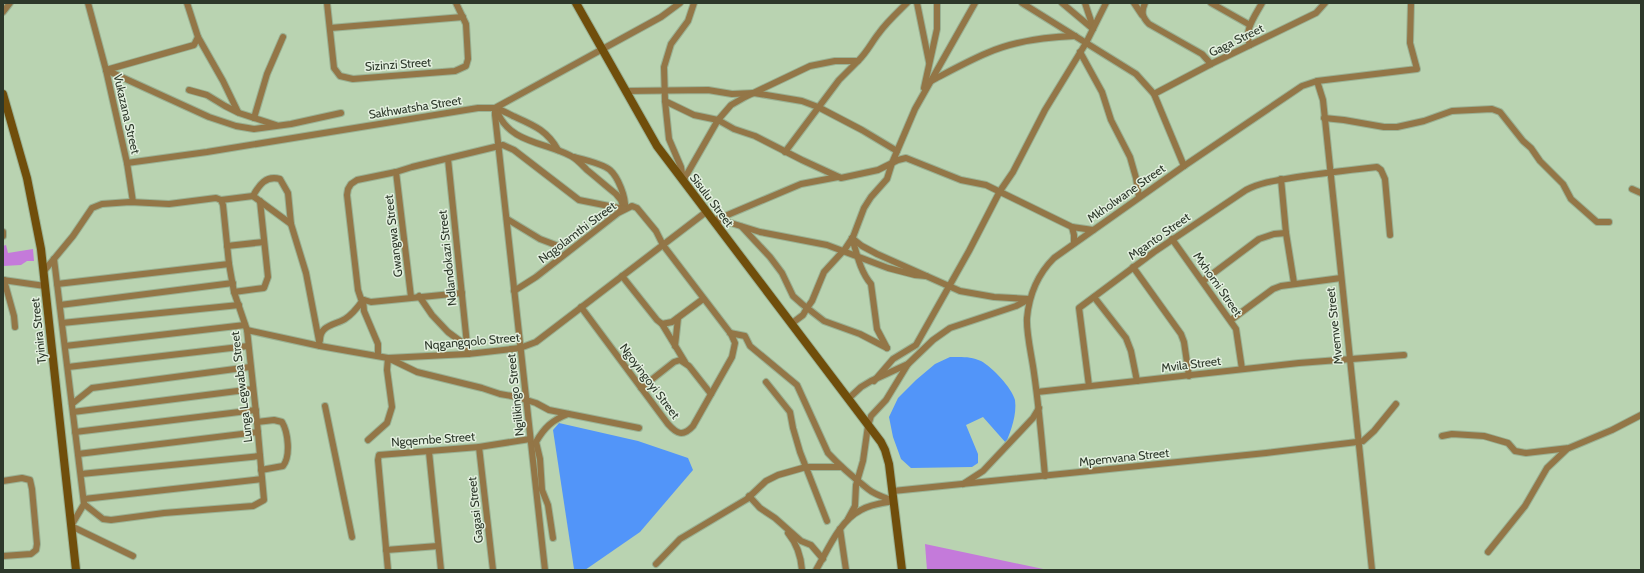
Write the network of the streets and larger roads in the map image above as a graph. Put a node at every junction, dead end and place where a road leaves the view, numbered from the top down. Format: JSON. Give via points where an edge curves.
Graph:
{"nodes":[{"id":1,"x":10,"y":3,"type":"edge"},
{"id":2,"x":88,"y":3,"type":"edge"},
{"id":3,"x":187,"y":3,"type":"edge"},
{"id":4,"x":327,"y":3,"type":"edge"},
{"id":5,"x":456,"y":3,"type":"edge"},
{"id":6,"x":576,"y":3,"type":"edge"},
{"id":7,"x":680,"y":3,"type":"edge"},
{"id":8,"x":694,"y":3,"type":"edge"},
{"id":9,"x":907,"y":3,"type":"edge"},
{"id":10,"x":917,"y":3,"type":"edge"},
{"id":11,"x":937,"y":3,"type":"edge"},
{"id":12,"x":975,"y":3,"type":"edge"},
{"id":13,"x":1022,"y":3,"type":"edge"},
{"id":14,"x":1062,"y":3,"type":"edge"},
{"id":15,"x":1085,"y":3,"type":"edge"},
{"id":16,"x":1106,"y":3,"type":"edge"},
{"id":17,"x":1134,"y":3,"type":"edge"},
{"id":18,"x":1145,"y":3,"type":"edge"},
{"id":19,"x":1211,"y":3,"type":"edge"},
{"id":20,"x":1262,"y":3,"type":"edge"},
{"id":21,"x":1325,"y":3,"type":"edge"},
{"id":22,"x":1411,"y":3,"type":"edge"},
{"id":23,"x":3,"y":12,"type":"edge"},
{"id":24,"x":1142,"y":15,"type":"junction"},
{"id":25,"x":463,"y":17,"type":"junction"},
{"id":26,"x":1250,"y":25,"type":"junction"},
{"id":27,"x":330,"y":28,"type":"junction"},
{"id":28,"x":1093,"y":28,"type":"junction"},
{"id":29,"x":1075,"y":36,"type":"junction"},
{"id":30,"x":282,"y":37,"type":"dead end"},
{"id":31,"x":198,"y":38,"type":"junction"},
{"id":32,"x":1086,"y":43,"type":"junction"},
{"id":33,"x":1250,"y":45,"type":"junction"},
{"id":34,"x":602,"y":50,"type":"junction"},
{"id":35,"x":1080,"y":52,"type":"junction"},
{"id":36,"x":858,"y":61,"type":"junction"},
{"id":37,"x":1211,"y":64,"type":"junction"},
{"id":38,"x":930,"y":65,"type":"junction"},
{"id":39,"x":106,"y":70,"type":"junction"},
{"id":40,"x":931,"y":80,"type":"junction"},
{"id":41,"x":1317,"y":80,"type":"junction"},
{"id":42,"x":188,"y":90,"type":"dead end"},
{"id":43,"x":664,"y":90,"type":"junction"},
{"id":44,"x":626,"y":91,"type":"junction"},
{"id":45,"x":3,"y":94,"type":"edge"},
{"id":46,"x":754,"y":94,"type":"junction"},
{"id":47,"x":923,"y":94,"type":"junction"},
{"id":48,"x":1154,"y":94,"type":"junction"},
{"id":49,"x":665,"y":101,"type":"junction"},
{"id":50,"x":818,"y":107,"type":"junction"},
{"id":51,"x":496,"y":108,"type":"junction"},
{"id":52,"x":238,"y":112,"type":"junction"},
{"id":53,"x":341,"y":113,"type":"dead end"},
{"id":54,"x":254,"y":118,"type":"junction"},
{"id":55,"x":1324,"y":118,"type":"junction"},
{"id":56,"x":718,"y":120,"type":"junction"},
{"id":57,"x":281,"y":125,"type":"junction"},
{"id":58,"x":499,"y":147,"type":"junction"},
{"id":59,"x":558,"y":150,"type":"junction"},
{"id":60,"x":897,"y":151,"type":"junction"},
{"id":61,"x":785,"y":152,"type":"junction"},
{"id":62,"x":572,"y":156,"type":"junction"},
{"id":63,"x":448,"y":159,"type":"junction"},
{"id":64,"x":127,"y":163,"type":"junction"},
{"id":65,"x":892,"y":163,"type":"junction"},
{"id":66,"x":1184,"y":166,"type":"junction"},
{"id":67,"x":396,"y":172,"type":"junction"},
{"id":68,"x":1330,"y":172,"type":"junction"},
{"id":69,"x":838,"y":177,"type":"junction"},
{"id":70,"x":1281,"y":179,"type":"junction"},
{"id":71,"x":683,"y":181,"type":"junction"},
{"id":72,"x":1632,"y":189,"type":"dead end"},
{"id":73,"x":1000,"y":191,"type":"junction"},
{"id":74,"x":1641,"y":193,"type":"edge"},
{"id":75,"x":253,"y":196,"type":"junction"},
{"id":76,"x":1139,"y":197,"type":"junction"},
{"id":77,"x":221,"y":200,"type":"junction"},
{"id":78,"x":260,"y":201,"type":"junction"},
{"id":79,"x":133,"y":202,"type":"junction"},
{"id":80,"x":624,"y":209,"type":"junction"},
{"id":81,"x":708,"y":215,"type":"junction"},
{"id":82,"x":718,"y":219,"type":"junction"},
{"id":83,"x":507,"y":220,"type":"junction"},
{"id":84,"x":1609,"y":222,"type":"dead end"},
{"id":85,"x":291,"y":224,"type":"junction"},
{"id":86,"x":742,"y":227,"type":"junction"},
{"id":87,"x":1072,"y":227,"type":"junction"},
{"id":88,"x":1093,"y":230,"type":"junction"},
{"id":89,"x":1286,"y":233,"type":"junction"},
{"id":90,"x":1390,"y":235,"type":"dead end"},
{"id":91,"x":852,"y":238,"type":"junction"},
{"id":92,"x":1172,"y":239,"type":"junction"},
{"id":93,"x":264,"y":242,"type":"junction"},
{"id":94,"x":1074,"y":243,"type":"junction"},
{"id":95,"x":663,"y":245,"type":"junction"},
{"id":96,"x":227,"y":246,"type":"junction"},
{"id":97,"x":561,"y":247,"type":"dead end"},
{"id":98,"x":843,"y":251,"type":"junction"},
{"id":99,"x":857,"y":257,"type":"junction"},
{"id":100,"x":54,"y":259,"type":"junction"},
{"id":101,"x":229,"y":264,"type":"junction"},
{"id":102,"x":1133,"y":267,"type":"junction"},
{"id":103,"x":44,"y":271,"type":"junction"},
{"id":104,"x":622,"y":276,"type":"junction"},
{"id":105,"x":926,"y":276,"type":"junction"},
{"id":106,"x":1341,"y":278,"type":"junction"},
{"id":107,"x":4,"y":280,"type":"edge"},
{"id":108,"x":1203,"y":282,"type":"junction"},
{"id":109,"x":232,"y":283,"type":"junction"},
{"id":110,"x":1294,"y":283,"type":"junction"},
{"id":111,"x":57,"y":284,"type":"junction"},
{"id":112,"x":46,"y":286,"type":"junction"},
{"id":113,"x":949,"y":286,"type":"junction"},
{"id":114,"x":514,"y":291,"type":"junction"},
{"id":115,"x":234,"y":292,"type":"junction"},
{"id":116,"x":462,"y":293,"type":"junction"},
{"id":117,"x":419,"y":296,"type":"junction"},
{"id":118,"x":411,"y":297,"type":"junction"},
{"id":119,"x":1094,"y":297,"type":"junction"},
{"id":120,"x":704,"y":299,"type":"junction"},
{"id":121,"x":1030,"y":299,"type":"junction"},
{"id":122,"x":363,"y":300,"type":"junction"},
{"id":123,"x":60,"y":305,"type":"junction"},
{"id":124,"x":239,"y":305,"type":"junction"},
{"id":125,"x":581,"y":307,"type":"junction"},
{"id":126,"x":807,"y":308,"type":"junction"},
{"id":127,"x":678,"y":318,"type":"junction"},
{"id":128,"x":1231,"y":320,"type":"junction"},
{"id":129,"x":62,"y":324,"type":"junction"},
{"id":130,"x":662,"y":324,"type":"junction"},
{"id":131,"x":791,"y":324,"type":"junction"},
{"id":132,"x":15,"y":327,"type":"dead end"},
{"id":133,"x":246,"y":327,"type":"junction"},
{"id":134,"x":730,"y":333,"type":"junction"},
{"id":135,"x":65,"y":346,"type":"junction"},
{"id":136,"x":248,"y":346,"type":"junction"},
{"id":137,"x":320,"y":346,"type":"junction"},
{"id":138,"x":467,"y":346,"type":"junction"},
{"id":139,"x":675,"y":347,"type":"junction"},
{"id":140,"x":520,"y":348,"type":"junction"},
{"id":141,"x":468,"y":354,"type":"junction"},
{"id":142,"x":1404,"y":355,"type":"dead end"},
{"id":143,"x":378,"y":356,"type":"junction"},
{"id":144,"x":388,"y":358,"type":"junction"},
{"id":145,"x":1349,"y":359,"type":"junction"},
{"id":146,"x":685,"y":362,"type":"junction"},
{"id":147,"x":908,"y":364,"type":"junction"},
{"id":148,"x":68,"y":367,"type":"junction"},
{"id":149,"x":250,"y":367,"type":"junction"},
{"id":150,"x":1242,"y":369,"type":"junction"},
{"id":151,"x":1190,"y":376,"type":"junction"},
{"id":152,"x":874,"y":381,"type":"junction"},
{"id":153,"x":1137,"y":381,"type":"junction"},
{"id":154,"x":766,"y":382,"type":"dead end"},
{"id":155,"x":1089,"y":386,"type":"junction"},
{"id":156,"x":641,"y":388,"type":"junction"},
{"id":157,"x":253,"y":389,"type":"junction"},
{"id":158,"x":1037,"y":392,"type":"junction"},
{"id":159,"x":711,"y":394,"type":"junction"},
{"id":160,"x":848,"y":399,"type":"junction"},
{"id":161,"x":526,"y":400,"type":"junction"},
{"id":162,"x":72,"y":404,"type":"junction"},
{"id":163,"x":1396,"y":404,"type":"dead end"},
{"id":164,"x":325,"y":406,"type":"dead end"},
{"id":165,"x":1038,"y":408,"type":"junction"},
{"id":166,"x":256,"y":410,"type":"junction"},
{"id":167,"x":73,"y":412,"type":"junction"},
{"id":168,"x":570,"y":414,"type":"junction"},
{"id":169,"x":1641,"y":415,"type":"edge"},
{"id":170,"x":257,"y":422,"type":"junction"},
{"id":171,"x":868,"y":426,"type":"junction"},
{"id":172,"x":639,"y":428,"type":"dead end"},
{"id":173,"x":75,"y":432,"type":"junction"},
{"id":174,"x":258,"y":432,"type":"junction"},
{"id":175,"x":1442,"y":436,"type":"dead end"},
{"id":176,"x":530,"y":439,"type":"junction"},
{"id":177,"x":368,"y":440,"type":"dead end"},
{"id":178,"x":1360,"y":442,"type":"junction"},
{"id":179,"x":479,"y":447,"type":"junction"},
{"id":180,"x":1569,"y":448,"type":"junction"},
{"id":181,"x":429,"y":452,"type":"junction"},
{"id":182,"x":78,"y":454,"type":"junction"},
{"id":183,"x":260,"y":456,"type":"junction"},
{"id":184,"x":806,"y":467,"type":"junction"},
{"id":185,"x":841,"y":467,"type":"junction"},
{"id":186,"x":261,"y":470,"type":"junction"},
{"id":187,"x":81,"y":474,"type":"junction"},
{"id":188,"x":1045,"y":476,"type":"junction"},
{"id":189,"x":262,"y":480,"type":"junction"},
{"id":190,"x":858,"y":480,"type":"junction"},
{"id":191,"x":3,"y":481,"type":"edge"},
{"id":192,"x":962,"y":485,"type":"junction"},
{"id":193,"x":893,"y":491,"type":"junction"},
{"id":194,"x":749,"y":496,"type":"junction"},
{"id":195,"x":894,"y":501,"type":"junction"},
{"id":196,"x":84,"y":502,"type":"junction"},
{"id":197,"x":848,"y":519,"type":"junction"},
{"id":198,"x":827,"y":521,"type":"dead end"},
{"id":199,"x":71,"y":526,"type":"junction"},
{"id":200,"x":784,"y":526,"type":"junction"},
{"id":201,"x":840,"y":529,"type":"junction"},
{"id":202,"x":352,"y":537,"type":"dead end"},
{"id":203,"x":553,"y":538,"type":"dead end"},
{"id":204,"x":438,"y":546,"type":"junction"},
{"id":205,"x":386,"y":550,"type":"junction"},
{"id":206,"x":1488,"y":552,"type":"dead end"},
{"id":207,"x":3,"y":556,"type":"edge"},
{"id":208,"x":133,"y":556,"type":"dead end"},
{"id":209,"x":823,"y":559,"type":"junction"},
{"id":210,"x":656,"y":564,"type":"dead end"},
{"id":211,"x":76,"y":570,"type":"edge"},
{"id":212,"x":388,"y":570,"type":"edge"},
{"id":213,"x":441,"y":570,"type":"edge"},
{"id":214,"x":493,"y":570,"type":"edge"},
{"id":215,"x":545,"y":570,"type":"edge"},
{"id":216,"x":802,"y":570,"type":"edge"},
{"id":217,"x":816,"y":570,"type":"edge"},
{"id":218,"x":846,"y":570,"type":"edge"},
{"id":219,"x":902,"y":570,"type":"edge"},
{"id":220,"x":1372,"y":570,"type":"edge"}],
"edges":[{"from":1,"to":23,"type":"street"},
{"from":2,"to":39,"type":"street","name":"Vukazana Street"},
{"from":3,"to":31,"type":"street"},
{"from":4,"to":27,"type":"street","name":"Sizinzi Street"},
{"from":5,"to":25,"type":"street","name":"Sizinzi Street"},
{"from":6,"to":34,"type":"street","name":"Sisulu Street"},
{"from":7,"to":34,"type":"street","name":"Sakhwatsha Street","via":[[661,17]]},
{"from":8,"to":43,"type":"street","via":[[688,21],[671,44],[664,67]]},
{"from":9,"to":36,"type":"street","via":[[889,20]]},
{"from":10,"to":38,"type":"street"},
{"from":11,"to":38,"type":"street","via":[[937,28]]},
{"from":12,"to":40,"type":"street"},
{"from":13,"to":29,"type":"street"},
{"from":14,"to":28,"type":"street"},
{"from":15,"to":28,"type":"street"},
{"from":16,"to":28,"type":"street"},
{"from":17,"to":24,"type":"street"},
{"from":18,"to":24,"type":"street"},
{"from":19,"to":26,"type":"street"},
{"from":20,"to":26,"type":"street"},
{"from":21,"to":33,"type":"street","name":"Gaga Street","via":[[1316,13]]},
{"from":22,"to":41,"type":"street","name":"Mkholwane Street","via":[[1410,43],[1417,69]]},
{"from":24,"to":37,"type":"street","via":[[1149,24],[1202,54]]},
{"from":25,"to":27,"type":"street"},
{"from":25,"to":27,"type":"street","name":"Sizinzi Street","via":[[468,63],[464,69],[455,71],[345,78],[334,68]]},
{"from":26,"to":33,"type":"street","via":[[1247,35]]},
{"from":28,"to":32,"type":"street"},
{"from":29,"to":32,"type":"street"},
{"from":29,"to":40,"type":"street","via":[[1031,40],[998,48]]},
{"from":30,"to":54,"type":"street","via":[[267,74]]},
{"from":31,"to":39,"type":"street","name":"Vukazana Street","via":[[194,45]]},
{"from":31,"to":52,"type":"street"},
{"from":32,"to":35,"type":"street"},
{"from":32,"to":48,"type":"street","via":[[1136,74]]},
{"from":33,"to":37,"type":"street","name":"Gaga Street"},
{"from":34,"to":44,"type":"street","name":"Sisulu Street"},
{"from":34,"to":51,"type":"street","name":"Sakhwatsha Street"},
{"from":35,"to":73,"type":"street"},
{"from":35,"to":76,"type":"street","via":[[1102,92],[1111,120],[1130,157]]},
{"from":36,"to":46,"type":"street","via":[[820,63],[794,73]]},
{"from":36,"to":50,"type":"street"},
{"from":37,"to":48,"type":"street","name":"Gaga Street"},
{"from":38,"to":47,"type":"street"},
{"from":39,"to":57,"type":"street","via":[[209,117],[236,126],[254,129]]},
{"from":39,"to":64,"type":"street","name":"Vukazana Street"},
{"from":40,"to":47,"type":"street"},
{"from":41,"to":55,"type":"street","name":"Mvemve Street"},
{"from":41,"to":66,"type":"street","name":"Mkholwane Street","via":[[1302,86]]},
{"from":42,"to":52,"type":"street","via":[[207,95]]},
{"from":43,"to":44,"type":"street"},
{"from":43,"to":46,"type":"street","via":[[691,89]]},
{"from":43,"to":49,"type":"street"},
{"from":44,"to":71,"type":"street","name":"Sisulu Street","via":[[657,146]]},
{"from":45,"to":103,"type":"street","name":"Tyinira Street","via":[[30,190]]},
{"from":46,"to":50,"type":"street","via":[[802,101]]},
{"from":46,"to":56,"type":"street","via":[[730,105]]},
{"from":47,"to":60,"type":"street"},
{"from":48,"to":66,"type":"street"},
{"from":49,"to":56,"type":"street","via":[[694,115]]},
{"from":49,"to":71,"type":"street","via":[[669,139],[681,167]]},
{"from":50,"to":60,"type":"street"},
{"from":50,"to":61,"type":"street"},
{"from":51,"to":58,"type":"street","name":"Ngilikingo Street"},
{"from":51,"to":59,"type":"street","via":[[546,133]]},
{"from":51,"to":59,"type":"street","via":[[509,131],[536,144]]},
{"from":51,"to":64,"type":"street","name":"Sakhwatsha Street","via":[[478,108]]},
{"from":52,"to":54,"type":"street"},
{"from":53,"to":57,"type":"street"},
{"from":54,"to":57,"type":"street"},
{"from":55,"to":68,"type":"street","name":"Mvemve Street"},
{"from":55,"to":84,"type":"street","via":[[1397,127],[1452,111],[1492,109],[1500,112],[1540,161],[1563,184],[1570,199],[1597,222]]},
{"from":56,"to":61,"type":"street"},
{"from":56,"to":71,"type":"street"},
{"from":58,"to":63,"type":"street"},
{"from":58,"to":80,"type":"street","via":[[502,145],[514,150],[579,200]]},
{"from":58,"to":83,"type":"street","name":"Ngilikingo Street"},
{"from":59,"to":62,"type":"street"},
{"from":60,"to":65,"type":"street"},
{"from":61,"to":69,"type":"street"},
{"from":62,"to":80,"type":"street","via":[[616,194]]},
{"from":62,"to":80,"type":"street","via":[[610,170],[626,200]]},
{"from":63,"to":67,"type":"street"},
{"from":63,"to":116,"type":"street","name":"Ndlandokazi Street"},
{"from":64,"to":79,"type":"street","name":"Vukazana Street"},
{"from":65,"to":69,"type":"street","via":[[861,175]]},
{"from":65,"to":73,"type":"street","via":[[906,158],[951,176]]},
{"from":65,"to":91,"type":"street","via":[[887,179],[864,208]]},
{"from":66,"to":76,"type":"street","name":"Mkholwane Street"},
{"from":67,"to":118,"type":"street","name":"Gwangwa Street"},
{"from":67,"to":122,"type":"street","via":[[357,180],[348,189],[358,290]]},
{"from":68,"to":70,"type":"street","name":"Mganto Street"},
{"from":68,"to":90,"type":"street","name":"Mganto Street","via":[[1377,167],[1381,170],[1385,179]]},
{"from":68,"to":106,"type":"street","name":"Mvemve Street"},
{"from":69,"to":82,"type":"street","via":[[785,189]]},
{"from":70,"to":89,"type":"street"},
{"from":70,"to":92,"type":"street","name":"Mganto Street","via":[[1246,190]]},
{"from":71,"to":81,"type":"street","name":"Sisulu Street"},
{"from":72,"to":74,"type":"street"},
{"from":73,"to":87,"type":"street"},
{"from":73,"to":113,"type":"street"},
{"from":75,"to":77,"type":"street"},
{"from":75,"to":78,"type":"street"},
{"from":75,"to":85,"type":"street","via":[[259,186],[268,179],[280,180],[288,193]]},
{"from":76,"to":88,"type":"street","name":"Mkholwane Street"},
{"from":77,"to":79,"type":"street","via":[[216,198],[169,204]]},
{"from":77,"to":96,"type":"street","name":"Lunga Legwaba Street"},
{"from":78,"to":85,"type":"street"},
{"from":78,"to":93,"type":"street"},
{"from":79,"to":100,"type":"street","via":[[102,204],[92,208]]},
{"from":80,"to":95,"type":"street","name":"Nqgolamthi Street","via":[[632,206],[637,208],[656,231]]},
{"from":80,"to":114,"type":"street","name":"Nqgolamthi Street"},
{"from":81,"to":82,"type":"street"},
{"from":81,"to":95,"type":"street","name":"Nqgangqolo Street"},
{"from":81,"to":131,"type":"street","name":"Sisulu Street"},
{"from":82,"to":86,"type":"street"},
{"from":83,"to":97,"type":"street","via":[[540,240]]},
{"from":83,"to":114,"type":"street","name":"Ngilikingo Street"},
{"from":85,"to":137,"type":"street","via":[[306,272]]},
{"from":86,"to":98,"type":"street","via":[[827,245]]},
{"from":86,"to":126,"type":"street","via":[[770,257],[794,296]]},
{"from":87,"to":88,"type":"street"},
{"from":87,"to":94,"type":"street"},
{"from":88,"to":94,"type":"street","name":"Mkholwane Street"},
{"from":89,"to":108,"type":"street","via":[[1259,239]]},
{"from":89,"to":110,"type":"street"},
{"from":91,"to":98,"type":"street"},
{"from":91,"to":99,"type":"street"},
{"from":91,"to":105,"type":"street","via":[[867,249]]},
{"from":92,"to":102,"type":"street","name":"Mganto Street"},
{"from":92,"to":108,"type":"street","name":"Mxhomi Street"},
{"from":93,"to":96,"type":"street"},
{"from":93,"to":115,"type":"street","via":[[268,277],[264,288]]},
{"from":94,"to":121,"type":"street","name":"Mkholwane Street","via":[[1047,265]]},
{"from":95,"to":104,"type":"street","name":"Nqgangqolo Street"},
{"from":95,"to":120,"type":"street","name":"Ngoyingoyi Street"},
{"from":96,"to":101,"type":"street","name":"Lunga Legwaba Street"},
{"from":98,"to":99,"type":"street"},
{"from":98,"to":126,"type":"street","via":[[824,272]]},
{"from":99,"to":105,"type":"street","via":[[915,276]]},
{"from":99,"to":126,"type":"street","via":[[871,284],[877,329],[887,348],[860,334],[824,321]]},
{"from":100,"to":103,"type":"street"},
{"from":100,"to":111,"type":"street"},
{"from":101,"to":109,"type":"street","name":"Lunga Legwaba Street"},
{"from":101,"to":111,"type":"street"},
{"from":102,"to":119,"type":"street","name":"Mganto Street"},
{"from":102,"to":151,"type":"street","via":[[1181,334]]},
{"from":103,"to":112,"type":"street","name":"Tyinira Street"},
{"from":104,"to":125,"type":"street","name":"Nqgangqolo Street"},
{"from":104,"to":130,"type":"street"},
{"from":105,"to":113,"type":"street"},
{"from":106,"to":110,"type":"street"},
{"from":106,"to":145,"type":"street","name":"Mvemve Street"},
{"from":107,"to":112,"type":"street"},
{"from":107,"to":132,"type":"street"},
{"from":108,"to":128,"type":"street","name":"Mxhomi Street"},
{"from":109,"to":115,"type":"street","name":"Lunga Legwaba Street"},
{"from":109,"to":123,"type":"street"},
{"from":110,"to":128,"type":"street","via":[[1273,290]]},
{"from":111,"to":123,"type":"street"},
{"from":112,"to":199,"type":"street","name":"Tyinira Street"},
{"from":113,"to":121,"type":"street","via":[[975,294]]},
{"from":113,"to":152,"type":"street","via":[[916,346],[893,359]]},
{"from":114,"to":140,"type":"street","name":"Ngilikingo Street"},
{"from":115,"to":124,"type":"street","name":"Lunga Legwaba Street"},
{"from":116,"to":117,"type":"street"},
{"from":116,"to":138,"type":"street","name":"Ndlandokazi Street"},
{"from":117,"to":118,"type":"street"},
{"from":117,"to":138,"type":"street","via":[[448,332]]},
{"from":118,"to":122,"type":"street","via":[[371,302]]},
{"from":119,"to":153,"type":"street","via":[[1126,338]]},
{"from":119,"to":155,"type":"street","name":"Mganto Street","via":[[1080,308]]},
{"from":120,"to":127,"type":"street"},
{"from":120,"to":134,"type":"street","name":"Ngoyingoyi Street"},
{"from":121,"to":147,"type":"street","via":[[950,328]]},
{"from":121,"to":158,"type":"street","name":"Mkholwane Street","via":[[1027,320]]},
{"from":122,"to":137,"type":"street","via":[[346,318],[326,327],[320,336]]},
{"from":122,"to":143,"type":"street","via":[[364,311],[378,344]]},
{"from":123,"to":129,"type":"street"},
{"from":124,"to":129,"type":"street"},
{"from":124,"to":133,"type":"street","name":"Lunga Legwaba Street"},
{"from":125,"to":140,"type":"street","name":"Nqgangqolo Street","via":[[536,342]]},
{"from":125,"to":156,"type":"street","name":"Ngoyingoyi Street"},
{"from":126,"to":131,"type":"street","via":[[803,315]]},
{"from":127,"to":130,"type":"street"},
{"from":127,"to":139,"type":"street"},
{"from":128,"to":150,"type":"street","name":"Mxhomi Street","via":[[1236,329]]},
{"from":129,"to":135,"type":"street"},
{"from":130,"to":139,"type":"street"},
{"from":131,"to":160,"type":"street","name":"Sisulu Street"},
{"from":133,"to":135,"type":"street","name":"Nqgangqolo Street"},
{"from":133,"to":136,"type":"street","name":"Lunga Legwaba Street"},
{"from":133,"to":137,"type":"street","name":"Nqgangqolo Street"},
{"from":134,"to":159,"type":"street","name":"Ngoyingoyi Street","via":[[736,343],[735,349]]},
{"from":134,"to":185,"type":"street","via":[[745,336],[750,346],[797,385],[828,453]]},
{"from":135,"to":148,"type":"street"},
{"from":136,"to":148,"type":"street"},
{"from":136,"to":149,"type":"street","name":"Lunga Legwaba Street"},
{"from":137,"to":143,"type":"street","name":"Nqgangqolo Street"},
{"from":138,"to":141,"type":"street","name":"Ndlandokazi Street"},
{"from":139,"to":146,"type":"street"},
{"from":140,"to":141,"type":"street","name":"Nqgangqolo Street"},
{"from":140,"to":161,"type":"street","name":"Ngilikingo Street"},
{"from":141,"to":144,"type":"street","name":"Nqgangqolo Street"},
{"from":142,"to":145,"type":"street","name":"Mvila Street"},
{"from":143,"to":144,"type":"street","name":"Nqgangqolo Street"},
{"from":144,"to":161,"type":"street","via":[[417,372]]},
{"from":144,"to":177,"type":"street","via":[[392,407],[387,422]]},
{"from":145,"to":150,"type":"street","name":"Mvila Street"},
{"from":145,"to":178,"type":"street","name":"Mvemve Street"},
{"from":146,"to":156,"type":"street","via":[[674,362]]},
{"from":146,"to":159,"type":"street"},
{"from":147,"to":152,"type":"street"},
{"from":147,"to":171,"type":"street","via":[[886,400],[872,416]]},
{"from":148,"to":162,"type":"street"},
{"from":149,"to":157,"type":"street","name":"Lunga Legwaba Street"},
{"from":149,"to":162,"type":"street","via":[[92,388]]},
{"from":150,"to":151,"type":"street","name":"Mvila Street"},
{"from":151,"to":153,"type":"street","name":"Mvila Street"},
{"from":152,"to":160,"type":"street"},
{"from":153,"to":155,"type":"street","name":"Mvila Street"},
{"from":154,"to":184,"type":"street","via":[[790,412]]},
{"from":155,"to":158,"type":"street","name":"Mvila Street"},
{"from":156,"to":159,"type":"street","name":"Ngoyingoyi Street","via":[[668,424],[674,430],[684,433],[693,426]]},
{"from":157,"to":166,"type":"street","name":"Lunga Legwaba Street"},
{"from":157,"to":167,"type":"street"},
{"from":158,"to":165,"type":"street","name":"Mkholwane Street"},
{"from":160,"to":171,"type":"street","name":"Sisulu Street"},
{"from":161,"to":168,"type":"street","via":[[549,410]]},
{"from":161,"to":176,"type":"street","name":"Ngilikingo Street"},
{"from":162,"to":167,"type":"street"},
{"from":163,"to":178,"type":"street","via":[[1374,431]]},
{"from":164,"to":202,"type":"street"},
{"from":165,"to":188,"type":"street","name":"Mkholwane Street"},
{"from":165,"to":192,"type":"street","via":[[1033,418],[983,471]]},
{"from":166,"to":170,"type":"street","name":"Lunga Legwaba Street"},
{"from":166,"to":173,"type":"street"},
{"from":167,"to":173,"type":"street"},
{"from":168,"to":172,"type":"street"},
{"from":168,"to":203,"type":"street","via":[[550,423],[536,442],[542,490],[548,506]]},
{"from":169,"to":180,"type":"street"},
{"from":170,"to":174,"type":"street","name":"Lunga Legwaba Street"},
{"from":170,"to":186,"type":"street","via":[[282,422],[287,442],[287,462],[283,466]]},
{"from":171,"to":190,"type":"street","via":[[864,461]]},
{"from":171,"to":193,"type":"street","name":"Sisulu Street","via":[[885,450]]},
{"from":173,"to":182,"type":"street"},
{"from":174,"to":182,"type":"street"},
{"from":174,"to":183,"type":"street","name":"Lunga Legwaba Street"},
{"from":175,"to":180,"type":"street","via":[[1484,436],[1508,443],[1515,450],[1526,453]]},
{"from":176,"to":179,"type":"street","name":"Ngqembe Street"},
{"from":176,"to":215,"type":"street","name":"Ngilikingo Street"},
{"from":178,"to":188,"type":"street","name":"Mpemvana Street"},
{"from":178,"to":220,"type":"street","name":"Mvemve Street"},
{"from":179,"to":181,"type":"street","name":"Ngqembe Street"},
{"from":179,"to":214,"type":"street","name":"Gagasi Street"},
{"from":180,"to":206,"type":"street","via":[[1547,468],[1525,506]]},
{"from":181,"to":204,"type":"street"},
{"from":181,"to":205,"type":"street","name":"Ngqembe Street","via":[[380,455],[378,460]]},
{"from":182,"to":187,"type":"street"},
{"from":183,"to":186,"type":"street","name":"Lunga Legwaba Street"},
{"from":183,"to":187,"type":"street"},
{"from":184,"to":185,"type":"street"},
{"from":184,"to":194,"type":"street","via":[[778,474]]},
{"from":184,"to":198,"type":"street"},
{"from":185,"to":190,"type":"street"},
{"from":186,"to":189,"type":"street","name":"Lunga Legwaba Street"},
{"from":187,"to":196,"type":"street"},
{"from":188,"to":192,"type":"street","name":"Mpemvana Street"},
{"from":189,"to":196,"type":"street"},
{"from":189,"to":196,"type":"street","name":"Lunga Legwaba Street","via":[[264,500],[253,506],[111,520],[104,519]]},
{"from":190,"to":195,"type":"street","via":[[869,490]]},
{"from":190,"to":197,"type":"street","via":[[855,506]]},
{"from":191,"to":207,"type":"street","via":[[22,478],[30,480],[37,544],[36,550],[31,554]]},
{"from":192,"to":193,"type":"street","name":"Mpemvana Street"},
{"from":193,"to":195,"type":"street","name":"Sisulu Street"},
{"from":194,"to":200,"type":"street"},
{"from":194,"to":210,"type":"street","via":[[680,539]]},
{"from":195,"to":197,"type":"street","via":[[860,510]]},
{"from":195,"to":219,"type":"street","name":"Sisulu Street"},
{"from":196,"to":199,"type":"street"},
{"from":197,"to":201,"type":"street"},
{"from":199,"to":208,"type":"street"},
{"from":199,"to":211,"type":"street","name":"Tyinira Street"},
{"from":200,"to":209,"type":"street","via":[[811,546]]},
{"from":200,"to":216,"type":"street","via":[[798,549]]},
{"from":201,"to":209,"type":"street"},
{"from":201,"to":218,"type":"street"},
{"from":204,"to":205,"type":"street"},
{"from":204,"to":213,"type":"street"},
{"from":205,"to":212,"type":"street","name":"Ngqembe Street"},
{"from":209,"to":217,"type":"street"}]}
